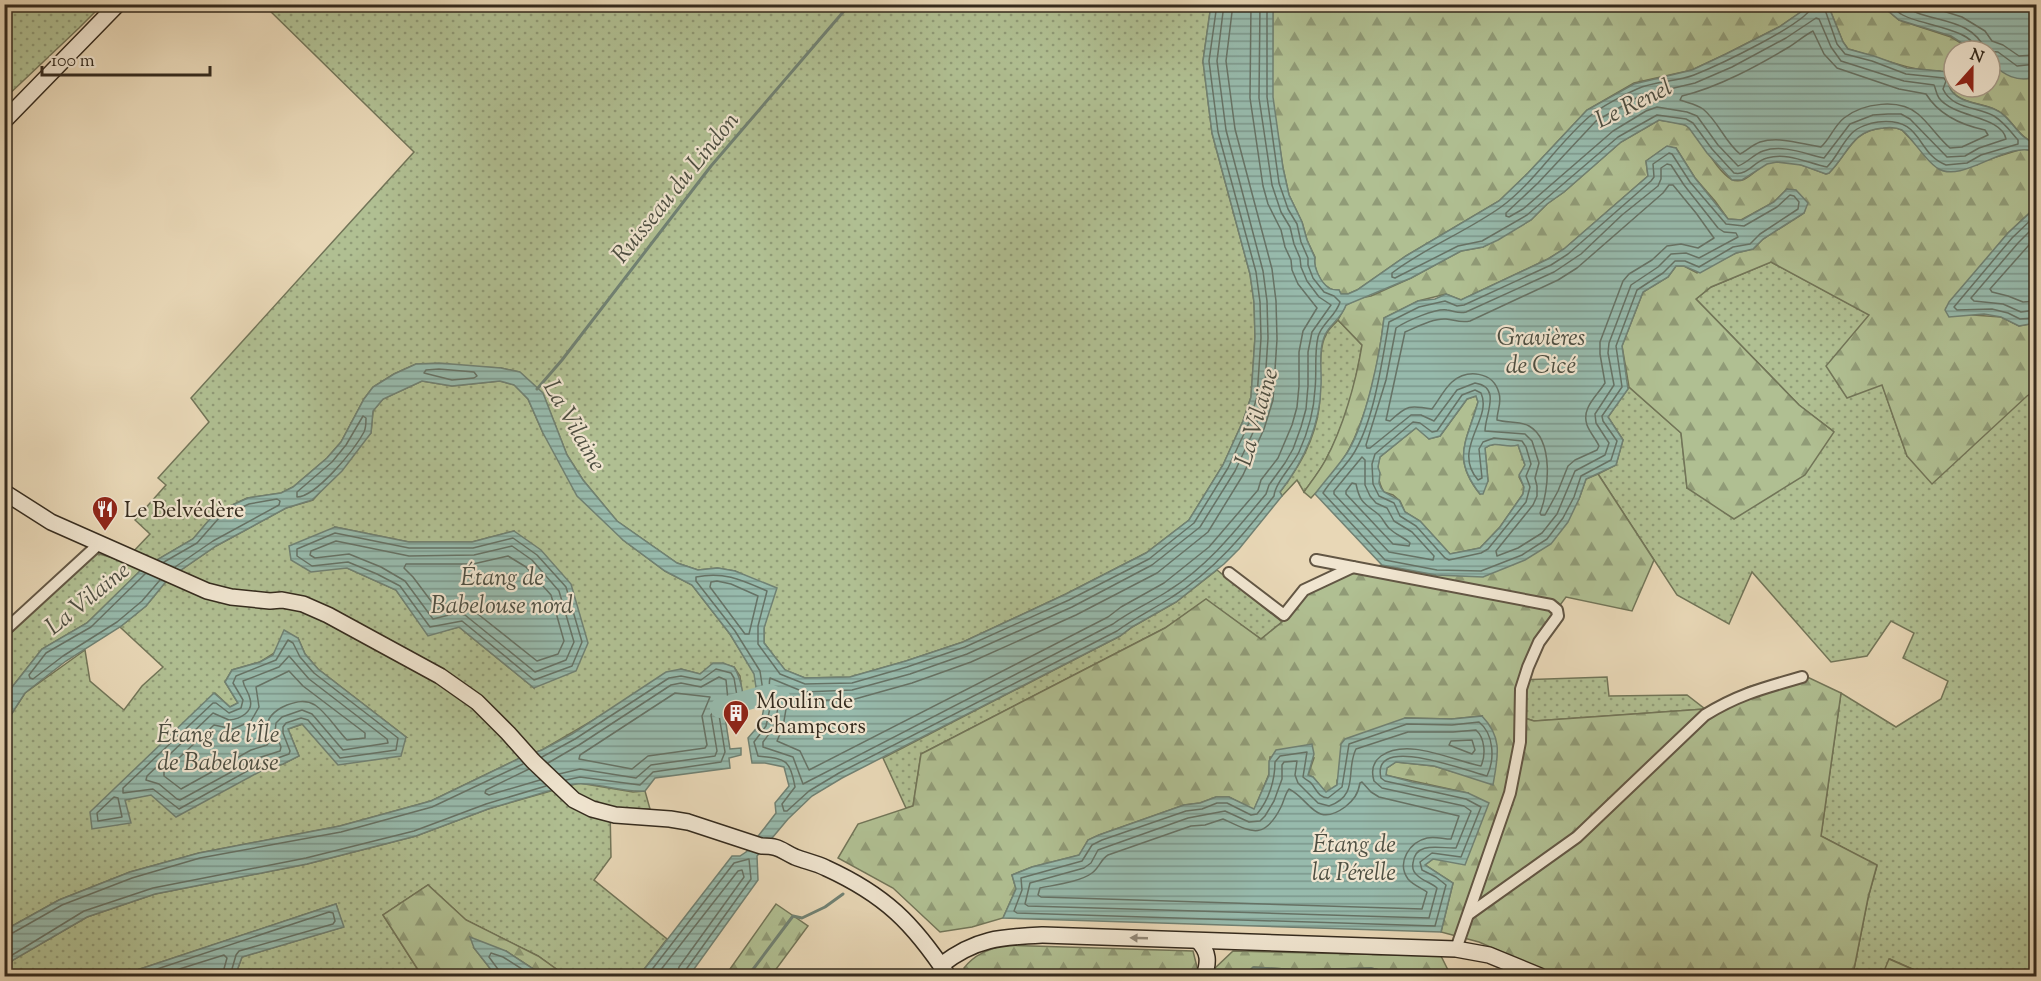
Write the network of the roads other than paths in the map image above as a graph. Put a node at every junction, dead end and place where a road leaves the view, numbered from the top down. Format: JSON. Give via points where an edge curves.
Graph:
{"nodes":[{"id":1,"x":118,"y":4,"type":"edge"},
{"id":2,"x":4,"y":121,"type":"edge"},
{"id":3,"x":4,"y":492,"type":"edge"},
{"id":4,"x":100,"y":543,"type":"junction"},
{"id":5,"x":1316,"y":560,"type":"dead end"},
{"id":6,"x":1353,"y":567,"type":"junction"},
{"id":7,"x":1229,"y":573,"type":"dead end"},
{"id":8,"x":4,"y":631,"type":"edge"},
{"id":9,"x":1802,"y":677,"type":"dead end"},
{"id":10,"x":1469,"y":914,"type":"junction"},
{"id":11,"x":1197,"y":940,"type":"junction"},
{"id":12,"x":1237,"y":943,"type":"junction"},
{"id":13,"x":1456,"y":949,"type":"junction"},
{"id":14,"x":944,"y":971,"type":"edge"},
{"id":15,"x":1206,"y":971,"type":"edge"},
{"id":16,"x":1540,"y":976,"type":"edge"}],
"edges":[{"from":1,"to":2,"type":"street"},
{"from":3,"to":4,"type":"street","via":[[51,522]]},
{"from":4,"to":8,"type":"street"},
{"from":4,"to":14,"type":"street","via":[[218,594],[303,604],[440,676],[492,717],[574,800],[592,809],[615,815],[670,819],[726,833],[782,849],[849,879],[907,921]]},
{"from":5,"to":6,"type":"street"},
{"from":6,"to":7,"type":"street","via":[[1304,590],[1284,615]]},
{"from":6,"to":10,"type":"street","via":[[1557,609],[1558,616],[1539,642],[1521,690],[1520,742],[1510,793]]},
{"from":9,"to":10,"type":"street","via":[[1728,700],[1705,715],[1577,837]]},
{"from":10,"to":13,"type":"street"},
{"from":11,"to":12,"type":"street"},
{"from":11,"to":14,"type":"street","one_way":true,"via":[[1016,936],[981,942],[955,955]]},
{"from":11,"to":15,"type":"street","via":[[1208,955]]},
{"from":12,"to":13,"type":"street"},
{"from":12,"to":15,"type":"street","via":[[1218,954]]},
{"from":13,"to":16,"type":"street","via":[[1489,955]]}]}
